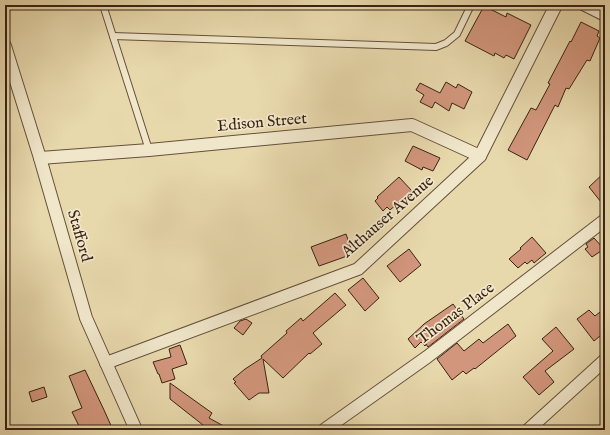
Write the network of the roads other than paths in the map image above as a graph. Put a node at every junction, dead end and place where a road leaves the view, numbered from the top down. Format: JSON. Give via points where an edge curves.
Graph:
{"nodes":[{"id":1,"x":103,"y":5,"type":"edge"},
{"id":2,"x":471,"y":5,"type":"edge"},
{"id":3,"x":556,"y":5,"type":"edge"},
{"id":4,"x":585,"y":5,"type":"edge"},
{"id":5,"x":605,"y":15,"type":"edge"},
{"id":6,"x":113,"y":36,"type":"junction"},
{"id":7,"x":5,"y":46,"type":"edge"},
{"id":8,"x":149,"y":150,"type":"junction"},
{"id":9,"x":480,"y":156,"type":"junction"},
{"id":10,"x":40,"y":158,"type":"junction"},
{"id":11,"x":605,"y":220,"type":"edge"},
{"id":12,"x":605,"y":360,"type":"edge"},
{"id":13,"x":106,"y":363,"type":"junction"},
{"id":14,"x":136,"y":430,"type":"edge"},
{"id":15,"x":324,"y":430,"type":"edge"},
{"id":16,"x":528,"y":430,"type":"edge"}],
"edges":[{"from":1,"to":6,"type":"lane"},
{"from":2,"to":6,"type":"lane","via":[[458,34],[436,47]]},
{"from":3,"to":9,"type":"street","name":"Althauser Avenue"},
{"from":4,"to":5,"type":"street"},
{"from":6,"to":8,"type":"lane"},
{"from":7,"to":10,"type":"street","name":"Stafford"},
{"from":8,"to":9,"type":"street","name":"Edison Street","via":[[412,125]]},
{"from":8,"to":10,"type":"street","name":"Edison Street"},
{"from":9,"to":13,"type":"street","name":"Althauser Avenue","via":[[358,269]]},
{"from":10,"to":13,"type":"street","name":"Stafford","via":[[86,318]]},
{"from":11,"to":15,"type":"street","name":"Thomas Place","via":[[427,357]]},
{"from":12,"to":16,"type":"street"},
{"from":13,"to":14,"type":"street","name":"Stafford"}]}
